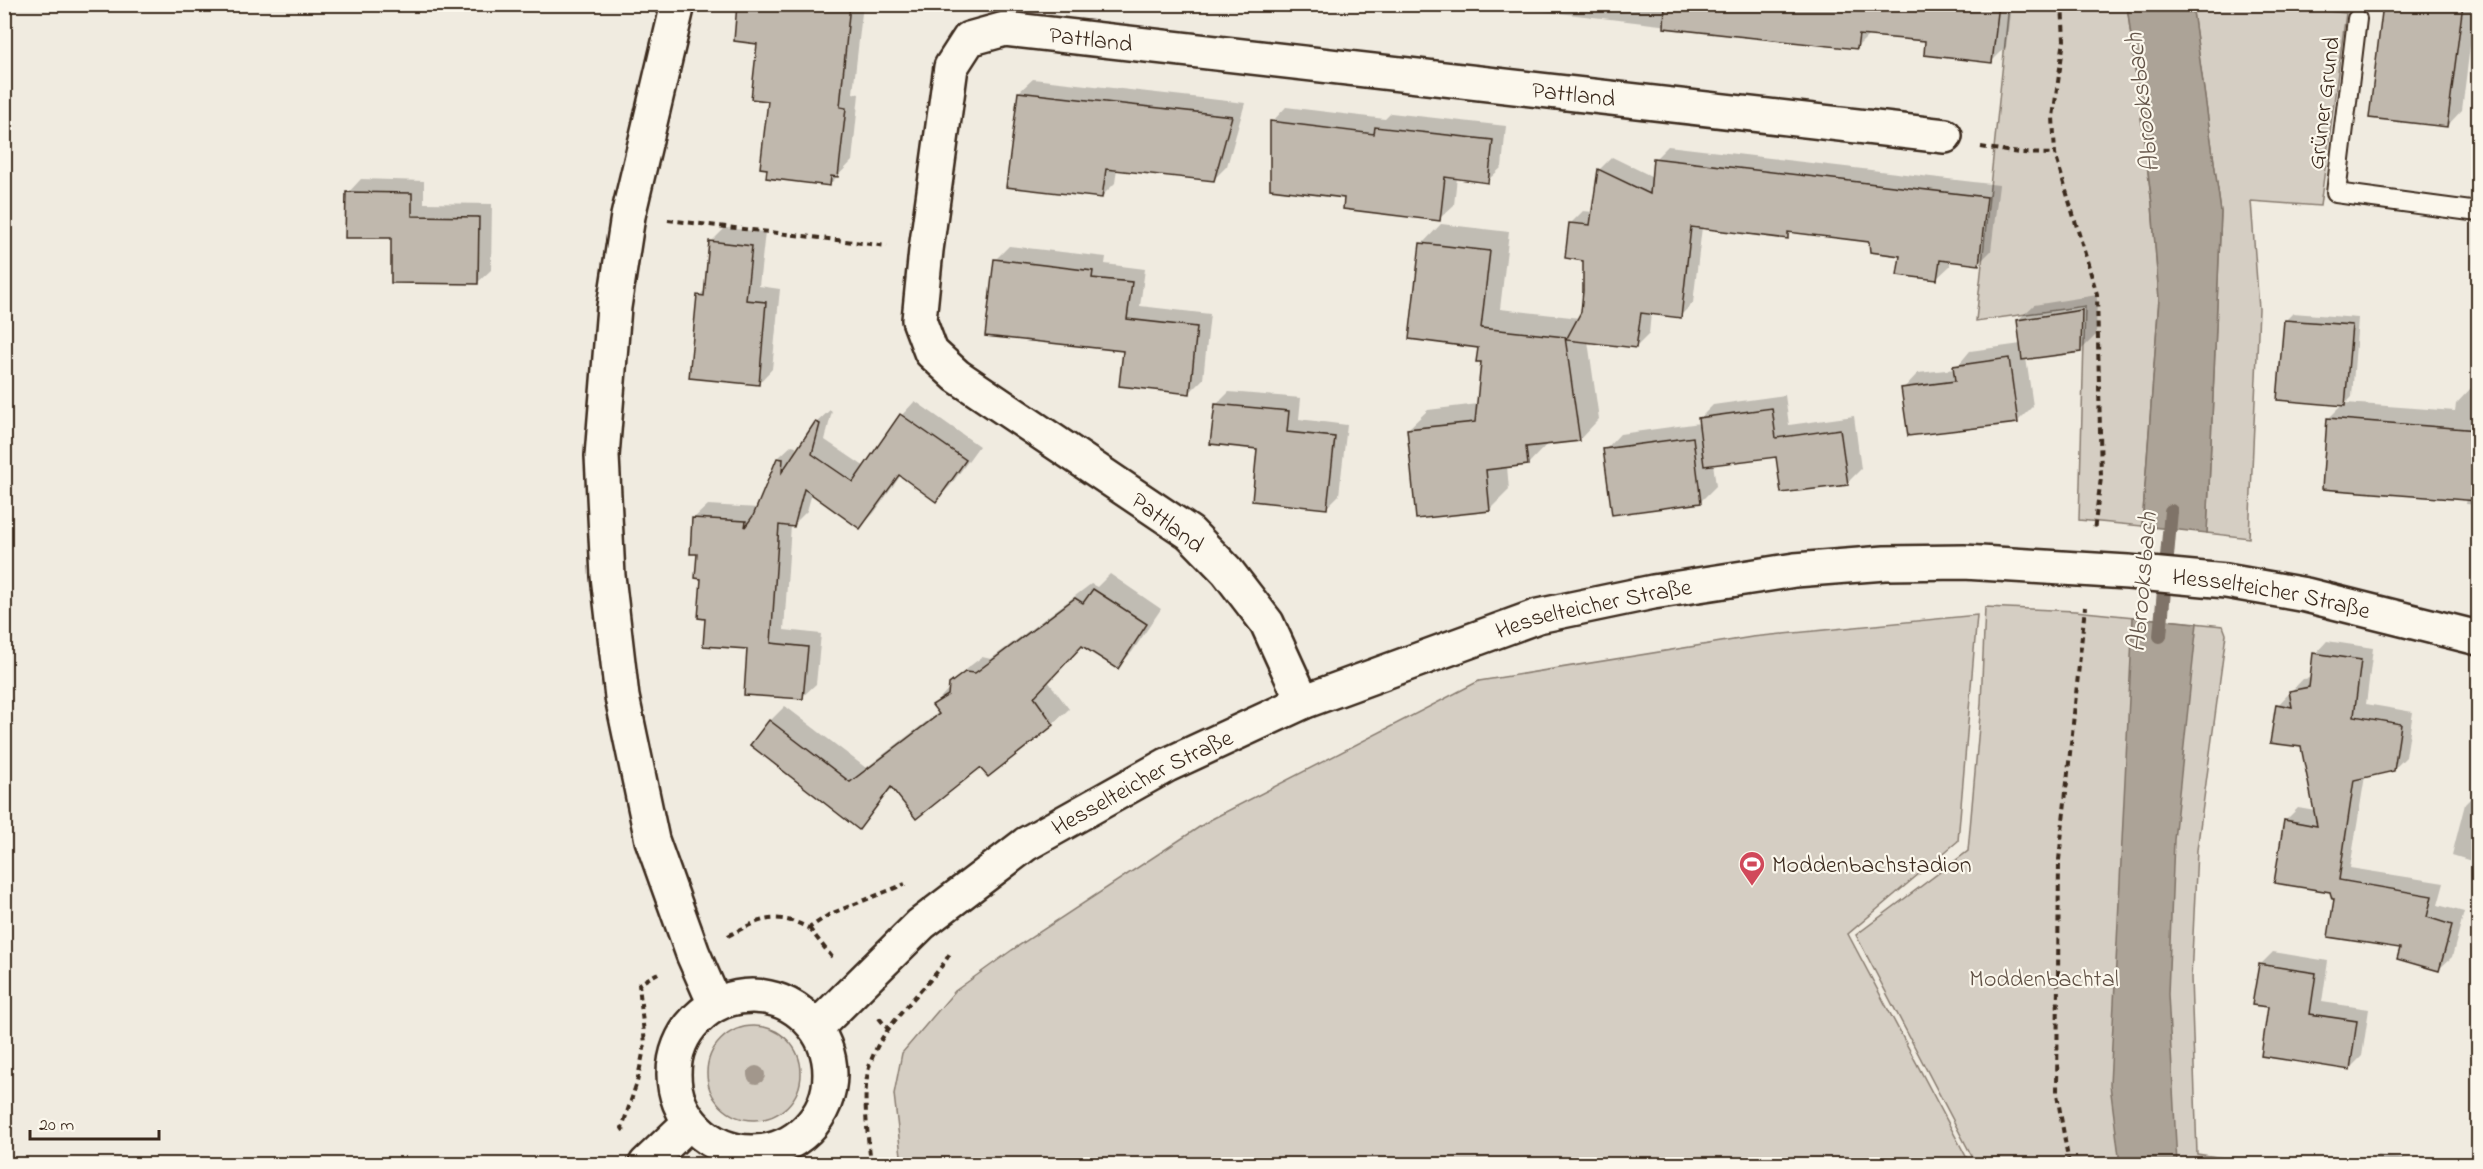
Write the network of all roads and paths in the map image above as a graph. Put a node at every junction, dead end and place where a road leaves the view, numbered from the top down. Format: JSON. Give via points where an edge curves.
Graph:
{"nodes":[{"id":1,"x":678,"y":4,"type":"edge"},
{"id":2,"x":2357,"y":20,"type":"dead end"},
{"id":3,"x":1945,"y":136,"type":"joint"},
{"id":4,"x":2055,"y":154,"type":"dead end"},
{"id":5,"x":2478,"y":212,"type":"edge"},
{"id":6,"x":628,"y":216,"type":"junction"},
{"id":7,"x":926,"y":250,"type":"junction"},
{"id":8,"x":2478,"y":638,"type":"edge"},
{"id":9,"x":1303,"y":702,"type":"junction"},
{"id":10,"x":908,"y":883,"type":"dead end"},
{"id":11,"x":759,"y":920,"type":"dead end"},
{"id":12,"x":639,"y":984,"type":"dead end"},
{"id":13,"x":715,"y":1004,"type":"junction"},
{"id":14,"x":817,"y":1027,"type":"junction"},
{"id":15,"x":888,"y":1029,"type":"dead end"},
{"id":16,"x":690,"y":1122,"type":"junction"},
{"id":17,"x":795,"y":1154,"type":"edge"},
{"id":18,"x":647,"y":1163,"type":"edge"},
{"id":19,"x":871,"y":1164,"type":"edge"}],
"edges":[{"from":1,"to":6,"type":"street"},
{"from":2,"to":5,"type":"lane","name":"Grüner Grund","via":[[2336,193]]},
{"from":3,"to":4,"type":"path","via":[[2009,152]]},
{"from":3,"to":7,"type":"street","name":"Pattland","via":[[1005,29],[969,39],[951,67]]},
{"from":6,"to":7,"type":"path"},
{"from":6,"to":13,"type":"street","via":[[614,307],[602,456],[608,576],[622,697],[652,840]]},
{"from":7,"to":9,"type":"street","name":"Pattland","via":[[919,320],[930,352],[957,375],[1190,533],[1227,571],[1268,623]]},
{"from":8,"to":9,"type":"street","name":"Hesselteicher Straße","via":[[2306,595],[2226,581],[1964,562],[1885,562],[1795,570],[1653,592],[1538,616]]},
{"from":9,"to":14,"type":"street","name":"Hesselteicher Straße","via":[[1167,765],[1026,844],[921,924]]},
{"from":10,"to":11,"type":"path","via":[[830,914],[809,928],[784,919]]},
{"from":12,"to":18,"type":"path","via":[[645,1044],[622,1128]]},
{"from":13,"to":14,"type":"street","via":[[751,994],[788,1002]]},
{"from":13,"to":16,"type":"street","via":[[690,1026],[675,1057],[675,1091]]},
{"from":14,"to":17,"type":"street","via":[[832,1069],[822,1112]]},
{"from":15,"to":19,"type":"path","via":[[869,1066],[867,1128]]},
{"from":16,"to":17,"type":"street","via":[[718,1145],[754,1153]]},
{"from":16,"to":18,"type":"street"}]}
